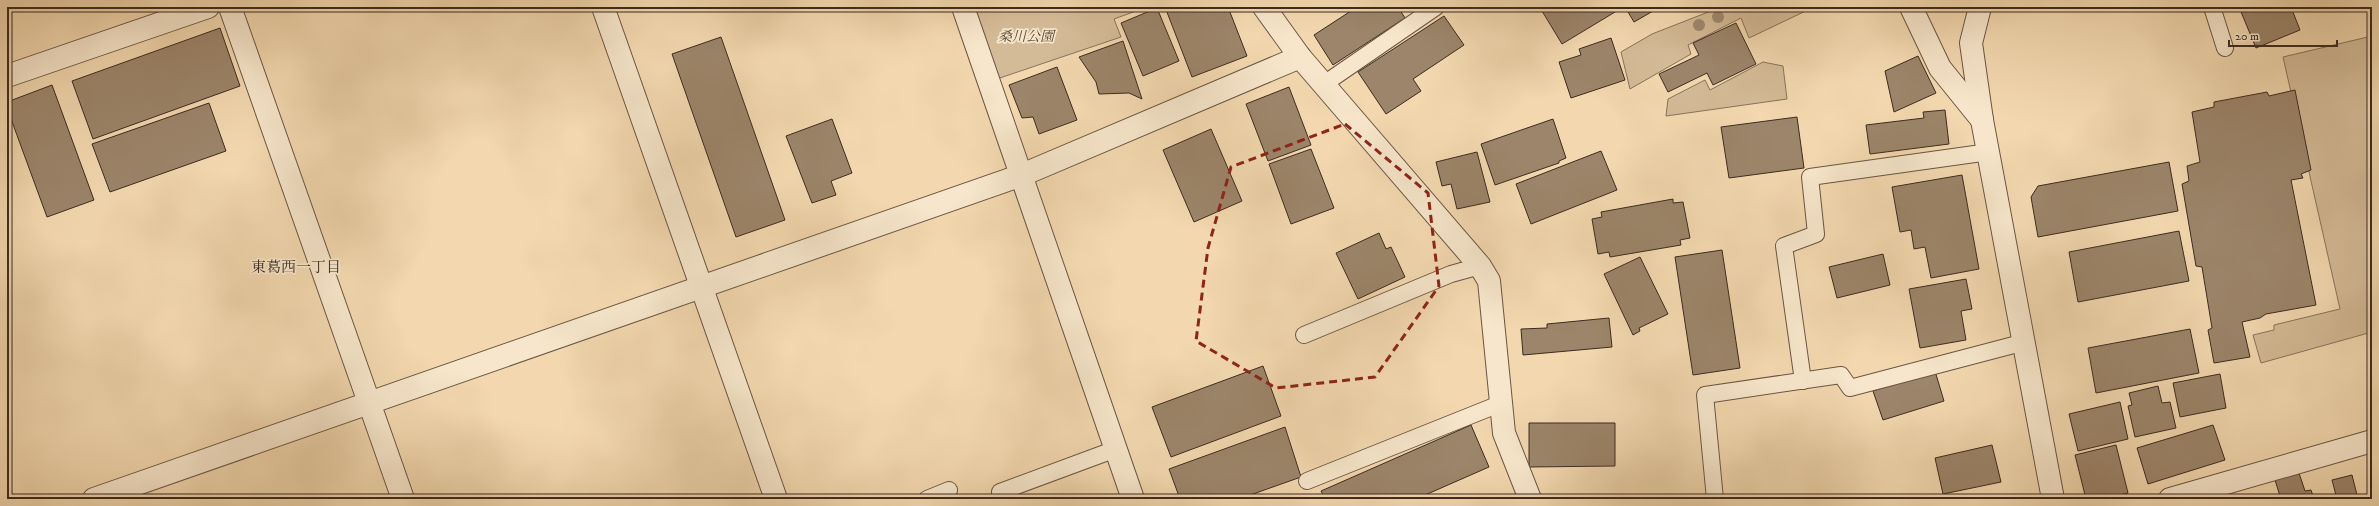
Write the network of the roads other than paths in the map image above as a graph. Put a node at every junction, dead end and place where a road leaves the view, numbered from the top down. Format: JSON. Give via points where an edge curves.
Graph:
{"nodes":[{"id":1,"x":208,"y":7,"type":"edge"},
{"id":2,"x":230,"y":7,"type":"edge"},
{"id":3,"x":603,"y":7,"type":"edge"},
{"id":4,"x":963,"y":7,"type":"edge"},
{"id":5,"x":1264,"y":7,"type":"edge"},
{"id":6,"x":1436,"y":7,"type":"edge"},
{"id":7,"x":1911,"y":7,"type":"edge"},
{"id":8,"x":1980,"y":7,"type":"edge"},
{"id":9,"x":2212,"y":7,"type":"edge"},
{"id":10,"x":2225,"y":48,"type":"dead end"},
{"id":11,"x":1300,"y":57,"type":"junction"},
{"id":12,"x":7,"y":76,"type":"edge"},
{"id":13,"x":1324,"y":84,"type":"junction"},
{"id":14,"x":1982,"y":120,"type":"junction"},
{"id":15,"x":1989,"y":152,"type":"junction"},
{"id":16,"x":1022,"y":175,"type":"junction"},
{"id":17,"x":1480,"y":266,"type":"junction"},
{"id":18,"x":701,"y":288,"type":"junction"},
{"id":19,"x":1304,"y":335,"type":"dead end"},
{"id":20,"x":2025,"y":342,"type":"junction"},
{"id":21,"x":1803,"y":381,"type":"junction"},
{"id":22,"x":1502,"y":403,"type":"junction"},
{"id":23,"x":370,"y":404,"type":"junction"},
{"id":24,"x":2372,"y":441,"type":"edge"},
{"id":25,"x":1116,"y":449,"type":"junction"},
{"id":26,"x":1307,"y":481,"type":"dead end"},
{"id":27,"x":949,"y":490,"type":"dead end"},
{"id":28,"x":1000,"y":492,"type":"dead end"},
{"id":29,"x":94,"y":499,"type":"edge"},
{"id":30,"x":403,"y":499,"type":"edge"},
{"id":31,"x":776,"y":499,"type":"edge"},
{"id":32,"x":927,"y":499,"type":"edge"},
{"id":33,"x":1133,"y":499,"type":"edge"},
{"id":34,"x":1530,"y":499,"type":"edge"},
{"id":35,"x":1715,"y":499,"type":"edge"},
{"id":36,"x":2053,"y":499,"type":"edge"},
{"id":37,"x":2170,"y":499,"type":"edge"}],
"edges":[{"from":1,"to":12,"type":"street"},
{"from":2,"to":23,"type":"street"},
{"from":3,"to":18,"type":"street"},
{"from":4,"to":16,"type":"street"},
{"from":5,"to":11,"type":"street"},
{"from":6,"to":13,"type":"lane"},
{"from":7,"to":14,"type":"street","via":[[1940,68]]},
{"from":8,"to":14,"type":"street","via":[[1971,43]]},
{"from":9,"to":10,"type":"lane"},
{"from":11,"to":13,"type":"street"},
{"from":11,"to":16,"type":"street"},
{"from":13,"to":17,"type":"street"},
{"from":14,"to":15,"type":"street"},
{"from":15,"to":20,"type":"street"},
{"from":15,"to":21,"type":"lane","via":[[1810,177],[1816,234],[1784,246]]},
{"from":16,"to":18,"type":"street"},
{"from":16,"to":25,"type":"street"},
{"from":17,"to":19,"type":"lane","via":[[1451,274]]},
{"from":17,"to":22,"type":"street","via":[[1489,281]]},
{"from":18,"to":23,"type":"street"},
{"from":18,"to":31,"type":"street"},
{"from":20,"to":21,"type":"lane","via":[[1850,388],[1842,375]]},
{"from":20,"to":36,"type":"street"},
{"from":21,"to":35,"type":"lane","via":[[1705,395]]},
{"from":22,"to":26,"type":"lane"},
{"from":22,"to":34,"type":"street","via":[[1504,432]]},
{"from":23,"to":29,"type":"street"},
{"from":23,"to":30,"type":"street"},
{"from":24,"to":37,"type":"street"},
{"from":25,"to":28,"type":"lane"},
{"from":25,"to":33,"type":"street"},
{"from":27,"to":32,"type":"lane"}]}
